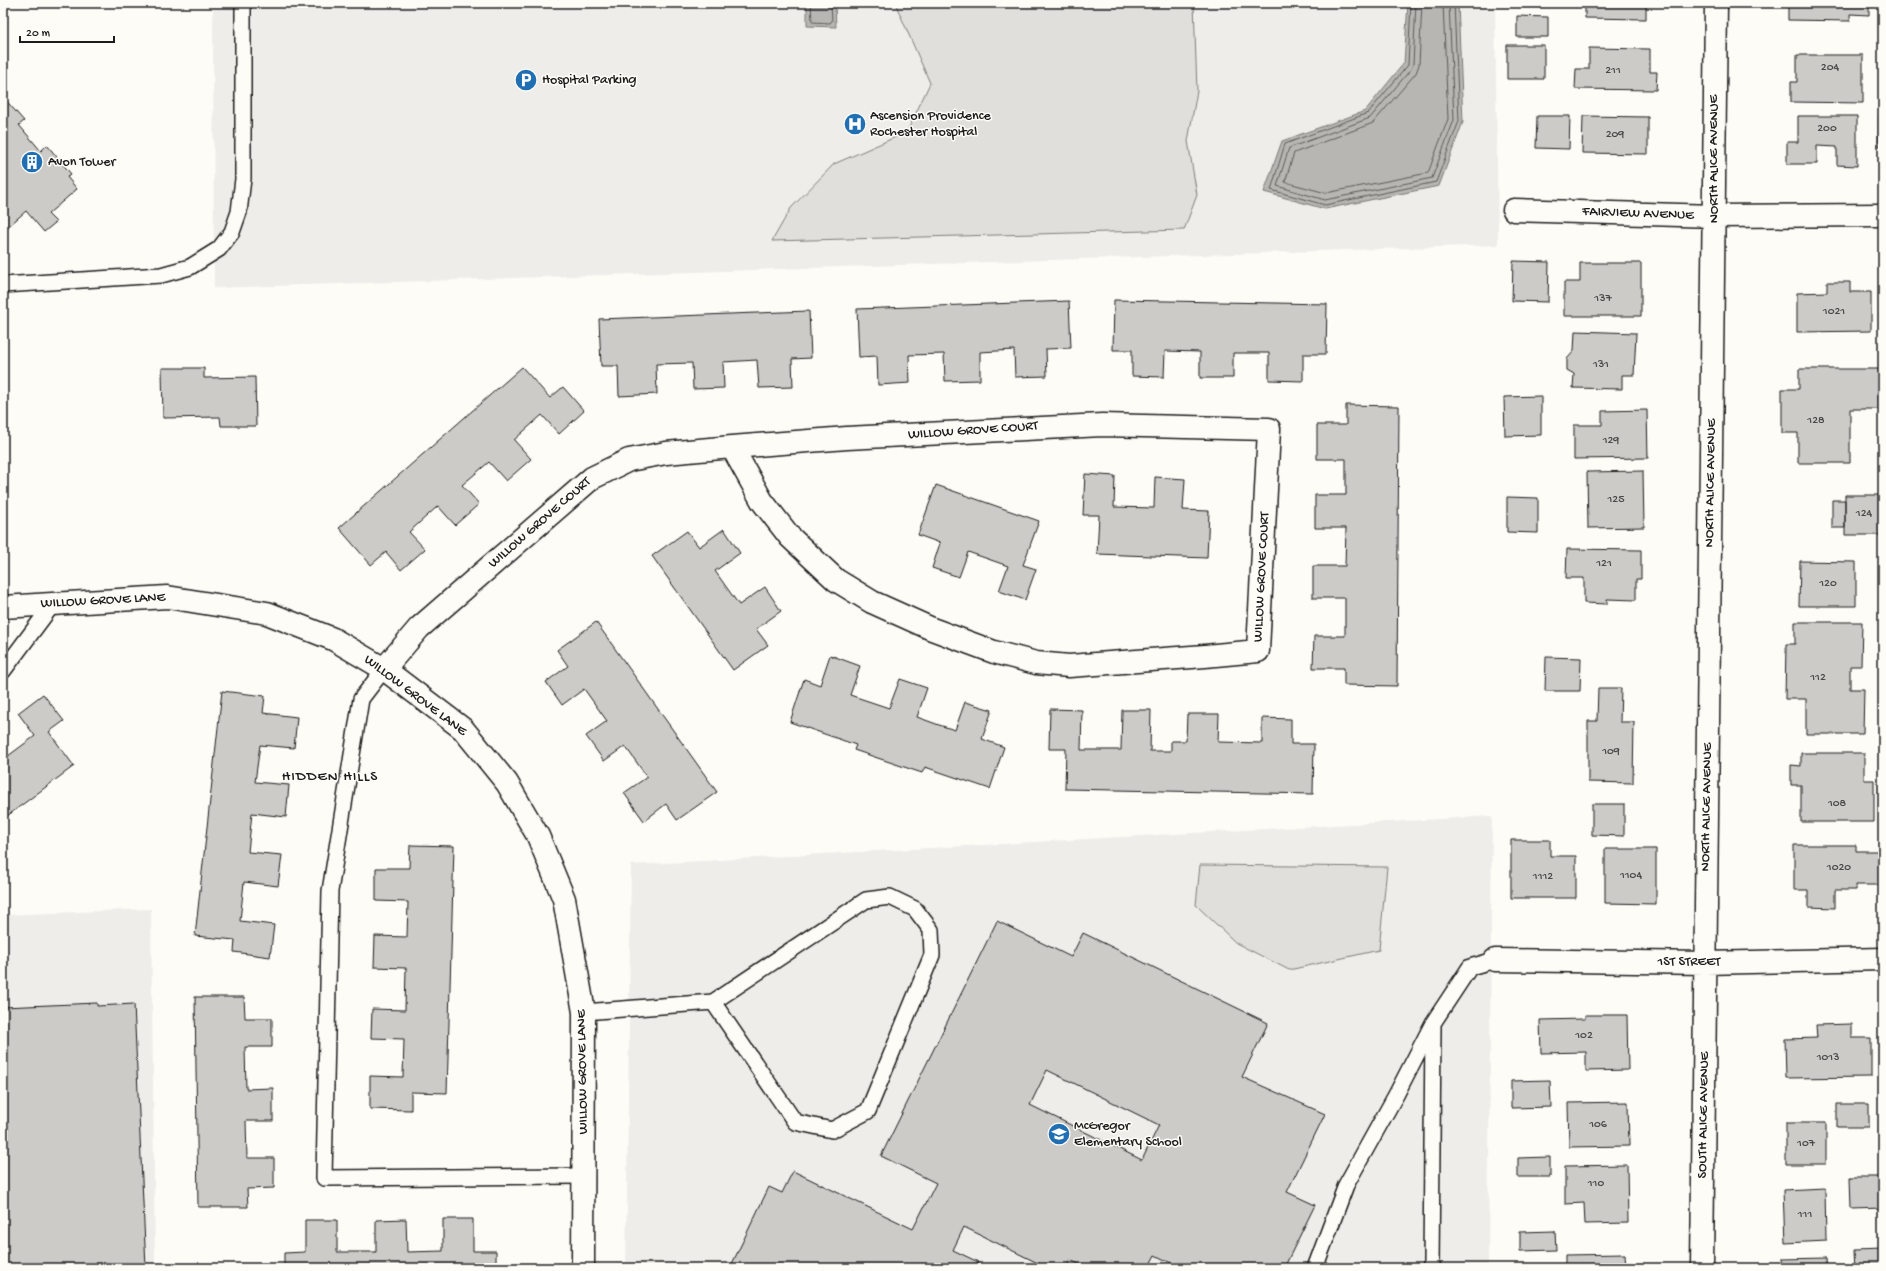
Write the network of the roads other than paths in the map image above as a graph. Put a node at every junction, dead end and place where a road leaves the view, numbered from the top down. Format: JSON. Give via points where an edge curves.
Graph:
{"nodes":[{"id":1,"x":243,"y":3,"type":"edge"},
{"id":2,"x":1716,"y":3,"type":"edge"},
{"id":3,"x":1514,"y":210,"type":"dead end"},
{"id":4,"x":1883,"y":215,"type":"edge"},
{"id":5,"x":1714,"y":216,"type":"junction"},
{"id":6,"x":3,"y":284,"type":"edge"},
{"id":7,"x":732,"y":447,"type":"junction"},
{"id":8,"x":53,"y":604,"type":"junction"},
{"id":9,"x":3,"y":607,"type":"edge"},
{"id":10,"x":384,"y":669,"type":"junction"},
{"id":11,"x":3,"y":671,"type":"edge"},
{"id":12,"x":1883,"y":959,"type":"edge"},
{"id":13,"x":1495,"y":960,"type":"joint"},
{"id":14,"x":1705,"y":963,"type":"junction"},
{"id":15,"x":712,"y":1002,"type":"junction"},
{"id":16,"x":584,"y":1012,"type":"junction"},
{"id":17,"x":1433,"y":1023,"type":"junction"},
{"id":18,"x":584,"y":1176,"type":"junction"},
{"id":19,"x":583,"y":1268,"type":"edge"},
{"id":20,"x":1315,"y":1268,"type":"edge"},
{"id":21,"x":1431,"y":1268,"type":"edge"},
{"id":22,"x":1702,"y":1268,"type":"edge"}],
"edges":[{"from":1,"to":6,"type":"lane","via":[[243,179],[239,212],[232,232],[218,249],[190,266],[161,275]]},
{"from":2,"to":5,"type":"street","name":"NORTH ALICE AVENUE"},
{"from":3,"to":5,"type":"street","name":"FAIRVIEW AVENUE"},
{"from":4,"to":5,"type":"street","name":"FAIRVIEW AVENUE"},
{"from":5,"to":14,"type":"street","name":"NORTH ALICE AVENUE"},
{"from":7,"to":7,"type":"street","name":"WILLOW GROVE COURT","via":[[846,438],[1102,425],[1268,429],[1258,651],[1069,666],[1036,663],[994,652],[932,629],[872,602],[836,580],[785,531],[762,501]]},
{"from":7,"to":10,"type":"street","name":"WILLOW GROVE COURT","via":[[666,453],[628,460],[592,478],[420,628]]},
{"from":8,"to":9,"type":"street","name":"WILLOW GROVE LANE"},
{"from":8,"to":10,"type":"street","name":"WILLOW GROVE LANE","via":[[167,597],[266,613],[333,639]]},
{"from":8,"to":11,"type":"lane"},
{"from":10,"to":16,"type":"street","name":"WILLOW GROVE LANE","via":[[463,729],[511,790],[538,836],[564,899]]},
{"from":10,"to":18,"type":"lane","via":[[361,699],[330,892],[324,1178]]},
{"from":12,"to":14,"type":"street","name":"1ST STREET"},
{"from":13,"to":14,"type":"street","name":"1ST STREET"},
{"from":13,"to":17,"type":"lane","via":[[1470,967]]},
{"from":14,"to":22,"type":"street","name":"SOUTH ALICE AVENUE"},
{"from":15,"to":15,"type":"lane","via":[[866,900],[890,897],[915,909],[930,930],[932,956],[868,1111],[832,1130],[795,1122]]},
{"from":15,"to":16,"type":"lane"},
{"from":16,"to":18,"type":"street","name":"WILLOW GROVE LANE"},
{"from":17,"to":20,"type":"lane","via":[[1346,1185]]},
{"from":17,"to":21,"type":"lane"},
{"from":18,"to":19,"type":"street","name":"WILLOW GROVE LANE"}]}
